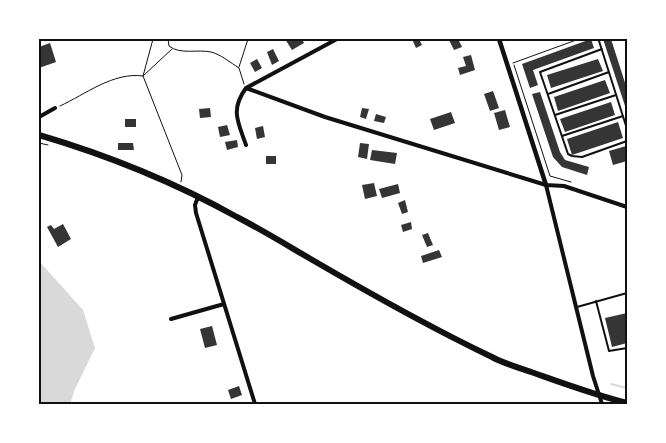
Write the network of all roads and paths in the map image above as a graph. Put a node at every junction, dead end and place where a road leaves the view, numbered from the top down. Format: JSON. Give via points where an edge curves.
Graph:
{"nodes":[{"id":1,"x":153,"y":39,"type":"edge"},
{"id":2,"x":168,"y":39,"type":"edge"},
{"id":3,"x":248,"y":39,"type":"edge"},
{"id":4,"x":337,"y":39,"type":"edge"},
{"id":5,"x":499,"y":39,"type":"edge"},
{"id":6,"x":579,"y":39,"type":"edge"},
{"id":7,"x":599,"y":41,"type":"dead end"},
{"id":8,"x":172,"y":48,"type":"junction"},
{"id":9,"x":602,"y":49,"type":"junction"},
{"id":10,"x":513,"y":62,"type":"junction"},
{"id":11,"x":507,"y":64,"type":"junction"},
{"id":12,"x":239,"y":68,"type":"junction"},
{"id":13,"x":609,"y":72,"type":"junction"},
{"id":14,"x":143,"y":76,"type":"junction"},
{"id":15,"x":246,"y":88,"type":"junction"},
{"id":16,"x":547,"y":94,"type":"junction"},
{"id":17,"x":616,"y":95,"type":"junction"},
{"id":18,"x":55,"y":108,"type":"joint"},
{"id":19,"x":555,"y":115,"type":"junction"},
{"id":20,"x":623,"y":116,"type":"junction"},
{"id":21,"x":39,"y":117,"type":"edge"},
{"id":22,"x":627,"y":129,"type":"edge"},
{"id":23,"x":39,"y":135,"type":"edge"},
{"id":24,"x":562,"y":136,"type":"junction"},
{"id":25,"x":627,"y":141,"type":"edge"},
{"id":26,"x":246,"y":145,"type":"dead end"},
{"id":27,"x":571,"y":182,"type":"dead end"},
{"id":28,"x":546,"y":185,"type":"junction"},
{"id":29,"x":179,"y":188,"type":"junction"},
{"id":30,"x":198,"y":197,"type":"junction"},
{"id":31,"x":627,"y":207,"type":"edge"},
{"id":32,"x":627,"y":293,"type":"edge"},
{"id":33,"x":596,"y":302,"type":"junction"},
{"id":34,"x":224,"y":304,"type":"junction"},
{"id":35,"x":576,"y":307,"type":"junction"},
{"id":36,"x":171,"y":319,"type":"dead end"},
{"id":37,"x":627,"y":348,"type":"edge"},
{"id":38,"x":599,"y":396,"type":"junction"},
{"id":39,"x":627,"y":403,"type":"edge"},
{"id":40,"x":255,"y":404,"type":"edge"},
{"id":41,"x":602,"y":404,"type":"edge"}],
"edges":[{"from":1,"to":14,"type":"path"},
{"from":2,"to":8,"type":"path"},
{"from":3,"to":12,"type":"path"},
{"from":4,"to":15,"type":"street"},
{"from":5,"to":11,"type":"street"},
{"from":6,"to":10,"type":"path"},
{"from":7,"to":9,"type":"lane"},
{"from":8,"to":12,"type":"path","via":[[212,52]]},
{"from":8,"to":14,"type":"path"},
{"from":9,"to":13,"type":"lane"},
{"from":9,"to":16,"type":"lane","via":[[540,72]]},
{"from":10,"to":11,"type":"path"},
{"from":10,"to":27,"type":"path","via":[[550,176]]},
{"from":11,"to":28,"type":"street"},
{"from":12,"to":15,"type":"path"},
{"from":13,"to":16,"type":"lane"},
{"from":13,"to":17,"type":"lane"},
{"from":14,"to":18,"type":"path","via":[[109,81]]},
{"from":14,"to":29,"type":"path","via":[[182,175]]},
{"from":15,"to":26,"type":"street","via":[[240,97],[236,116]]},
{"from":15,"to":28,"type":"street","via":[[325,117]]},
{"from":16,"to":19,"type":"lane"},
{"from":17,"to":19,"type":"lane"},
{"from":17,"to":20,"type":"lane"},
{"from":18,"to":21,"type":"street"},
{"from":19,"to":24,"type":"lane"},
{"from":20,"to":22,"type":"lane"},
{"from":20,"to":24,"type":"lane"},
{"from":23,"to":29,"type":"highway"},
{"from":24,"to":25,"type":"lane","via":[[568,154],[582,157]]},
{"from":28,"to":31,"type":"street","via":[[564,186]]},
{"from":28,"to":35,"type":"street"},
{"from":29,"to":30,"type":"highway"},
{"from":30,"to":34,"type":"street","via":[[196,213]]},
{"from":30,"to":38,"type":"highway","via":[[493,358]]},
{"from":32,"to":33,"type":"lane"},
{"from":33,"to":35,"type":"lane"},
{"from":33,"to":37,"type":"lane","via":[[610,351]]},
{"from":34,"to":36,"type":"street"},
{"from":34,"to":40,"type":"street"},
{"from":35,"to":38,"type":"street"},
{"from":38,"to":39,"type":"highway"},
{"from":38,"to":41,"type":"street"}]}
